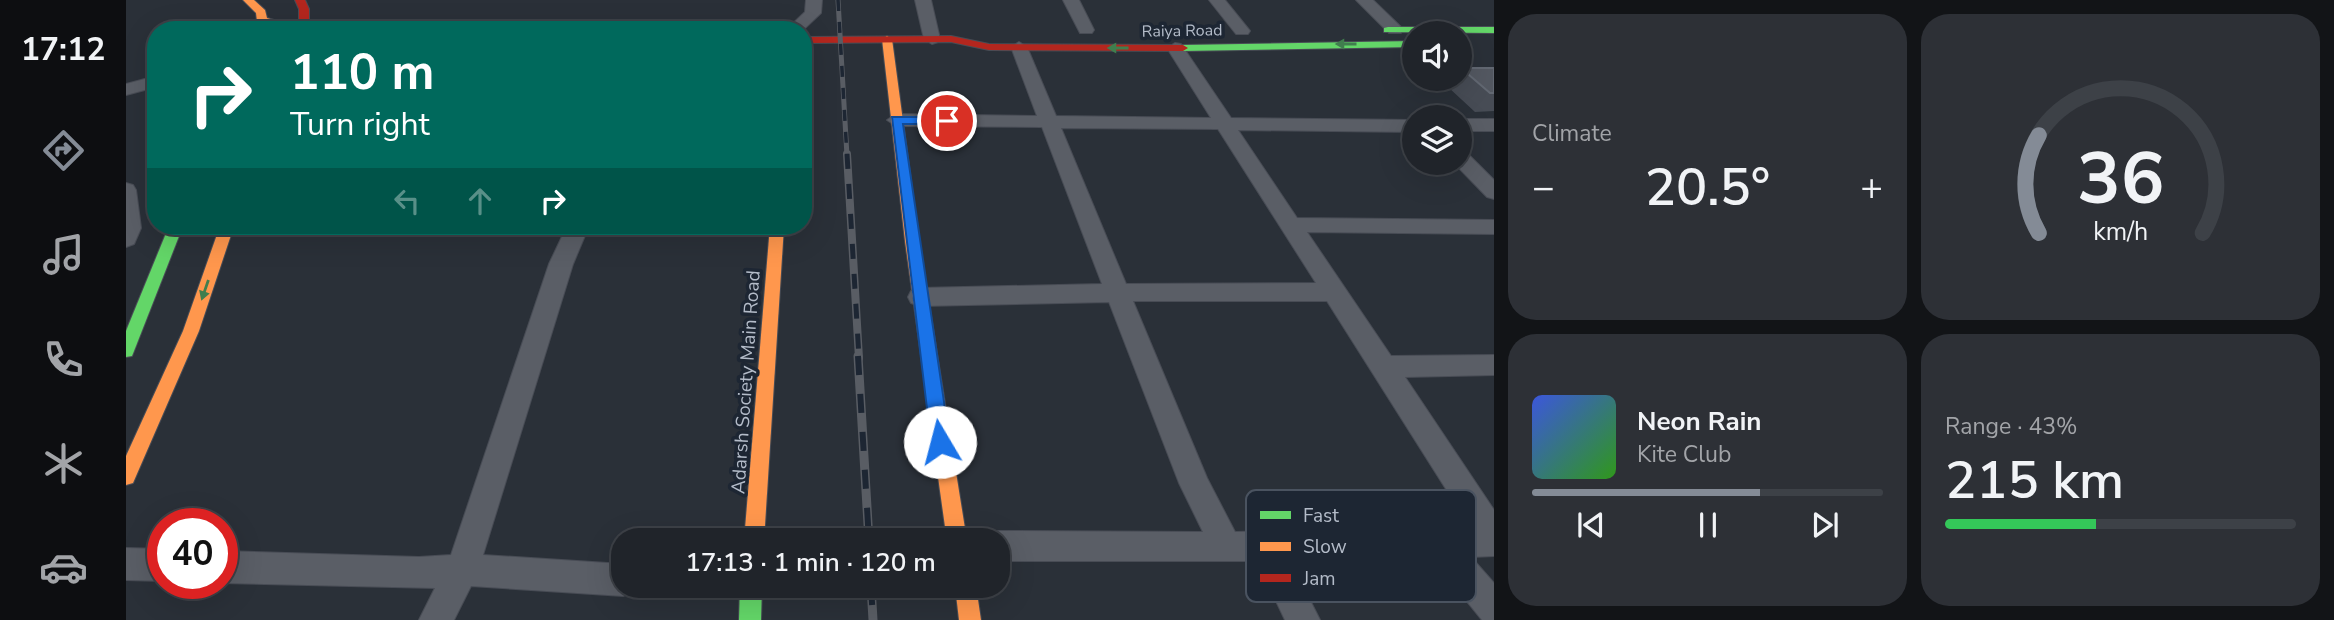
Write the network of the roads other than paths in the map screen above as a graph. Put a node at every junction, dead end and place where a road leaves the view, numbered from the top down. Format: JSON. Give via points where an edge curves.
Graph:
{"nodes":[{"id":1,"x":248,"y":0,"type":"edge"},
{"id":2,"x":300,"y":0,"type":"edge"},
{"id":3,"x":814,"y":0,"type":"edge"},
{"id":4,"x":923,"y":0,"type":"edge"},
{"id":5,"x":1071,"y":0,"type":"edge"},
{"id":6,"x":1217,"y":0,"type":"edge"},
{"id":7,"x":1364,"y":0,"type":"edge"},
{"id":8,"x":263,"y":21,"type":"edge"},
{"id":9,"x":303,"y":21,"type":"edge"},
{"id":10,"x":804,"y":21,"type":"edge"},
{"id":11,"x":1086,"y":30,"type":"dead end"},
{"id":12,"x":1395,"y":30,"type":"junction"},
{"id":13,"x":1494,"y":30,"type":"edge"},
{"id":14,"x":1203,"y":31,"type":"dead end"},
{"id":15,"x":1242,"y":31,"type":"junction"},
{"id":16,"x":887,"y":39,"type":"junction"},
{"id":17,"x":932,"y":39,"type":"junction"},
{"id":18,"x":1020,"y":39,"type":"junction"},
{"id":19,"x":812,"y":40,"type":"edge"},
{"id":20,"x":1402,"y":44,"type":"edge"},
{"id":21,"x":1472,"y":44,"type":"edge"},
{"id":22,"x":1494,"y":45,"type":"edge"},
{"id":23,"x":1175,"y":48,"type":"junction"},
{"id":24,"x":147,"y":84,"type":"edge"},
{"id":25,"x":126,"y":90,"type":"edge"},
{"id":26,"x":897,"y":120,"type":"junction"},
{"id":27,"x":1049,"y":122,"type":"junction"},
{"id":28,"x":1225,"y":125,"type":"junction"},
{"id":29,"x":1472,"y":125,"type":"edge"},
{"id":30,"x":1494,"y":125,"type":"edge"},
{"id":31,"x":1402,"y":126,"type":"edge"},
{"id":32,"x":1472,"y":169,"type":"edge"},
{"id":33,"x":126,"y":190,"type":"edge"},
{"id":34,"x":1494,"y":192,"type":"edge"},
{"id":35,"x":1290,"y":225,"type":"junction"},
{"id":36,"x":1494,"y":227,"type":"edge"},
{"id":37,"x":172,"y":235,"type":"edge"},
{"id":38,"x":224,"y":235,"type":"edge"},
{"id":39,"x":574,"y":235,"type":"edge"},
{"id":40,"x":776,"y":235,"type":"edge"},
{"id":41,"x":126,"y":239,"type":"edge"},
{"id":42,"x":1334,"y":292,"type":"junction"},
{"id":43,"x":1115,"y":293,"type":"junction"},
{"id":44,"x":920,"y":297,"type":"junction"},
{"id":45,"x":126,"y":351,"type":"edge"},
{"id":46,"x":1494,"y":365,"type":"edge"},
{"id":47,"x":1383,"y":367,"type":"junction"},
{"id":48,"x":126,"y":477,"type":"edge"},
{"id":49,"x":1462,"y":490,"type":"edge"},
{"id":50,"x":1476,"y":511,"type":"edge"},
{"id":51,"x":755,"y":528,"type":"edge"},
{"id":52,"x":955,"y":528,"type":"edge"},
{"id":53,"x":1494,"y":539,"type":"edge"},
{"id":54,"x":1476,"y":540,"type":"edge"},
{"id":55,"x":1246,"y":546,"type":"edge"},
{"id":56,"x":1010,"y":547,"type":"edge"},
{"id":57,"x":1226,"y":547,"type":"junction"},
{"id":58,"x":126,"y":564,"type":"edge"},
{"id":59,"x":147,"y":565,"type":"edge"},
{"id":60,"x":238,"y":567,"type":"edge"},
{"id":61,"x":462,"y":570,"type":"junction"},
{"id":62,"x":611,"y":579,"type":"edge"},
{"id":63,"x":1476,"y":588,"type":"edge"},
{"id":64,"x":751,"y":598,"type":"edge"},
{"id":65,"x":967,"y":598,"type":"edge"},
{"id":66,"x":1294,"y":602,"type":"edge"},
{"id":67,"x":1494,"y":610,"type":"edge"},
{"id":68,"x":436,"y":620,"type":"edge"},
{"id":69,"x":750,"y":620,"type":"edge"},
{"id":70,"x":970,"y":620,"type":"edge"},
{"id":71,"x":1303,"y":620,"type":"edge"}],
"edges":[{"from":1,"to":8,"type":"street","via":[[258,6]]},
{"from":2,"to":9,"type":"street"},
{"from":3,"to":10,"type":"street","via":[[813,13]]},
{"from":4,"to":17,"type":"street"},
{"from":5,"to":11,"type":"street"},
{"from":6,"to":15,"type":"street"},
{"from":7,"to":12,"type":"street"},
{"from":12,"to":13,"type":"street","name":"Raiya Road"},
{"from":12,"to":15,"type":"street","name":"Raiya Road"},
{"from":14,"to":15,"type":"street","name":"Raiya Road"},
{"from":16,"to":17,"type":"street","name":"Raiya Road"},
{"from":16,"to":19,"type":"street","name":"Raiya Road"},
{"from":16,"to":26,"type":"street"},
{"from":17,"to":18,"type":"street","name":"Raiya Road","via":[[982,31]]},
{"from":23,"to":18,"type":"street","name":"Raiya Road","one_way":true},
{"from":18,"to":27,"type":"street"},
{"from":20,"to":23,"type":"street","name":"Raiya Road","one_way":true},
{"from":21,"to":22,"type":"street"},
{"from":23,"to":28,"type":"street"},
{"from":24,"to":25,"type":"street"},
{"from":26,"to":27,"type":"street"},
{"from":26,"to":44,"type":"street"},
{"from":27,"to":28,"type":"street"},
{"from":27,"to":43,"type":"street"},
{"from":28,"to":31,"type":"street"},
{"from":28,"to":35,"type":"street"},
{"from":29,"to":30,"type":"street"},
{"from":32,"to":34,"type":"street"},
{"from":33,"to":41,"type":"street","via":[[130,228]]},
{"from":35,"to":36,"type":"street"},
{"from":35,"to":42,"type":"street"},
{"from":37,"to":45,"type":"street"},
{"from":38,"to":48,"type":"street","one_way":true,"via":[[191,331]]},
{"from":39,"to":61,"type":"street"},
{"from":40,"to":51,"type":"street","name":"Adarsh Society Main Road"},
{"from":42,"to":43,"type":"street"},
{"from":42,"to":47,"type":"street"},
{"from":43,"to":44,"type":"street"},
{"from":43,"to":57,"type":"street","via":[[1194,483]]},
{"from":44,"to":52,"type":"street"},
{"from":46,"to":47,"type":"street"},
{"from":47,"to":49,"type":"street"},
{"from":50,"to":53,"type":"street"},
{"from":53,"to":54,"type":"street"},
{"from":55,"to":57,"type":"street"},
{"from":56,"to":57,"type":"street"},
{"from":58,"to":59,"type":"street"},
{"from":60,"to":61,"type":"street"},
{"from":61,"to":62,"type":"street"},
{"from":61,"to":68,"type":"street"},
{"from":63,"to":67,"type":"street"},
{"from":64,"to":69,"type":"street"},
{"from":65,"to":70,"type":"street"},
{"from":66,"to":71,"type":"street"}]}
